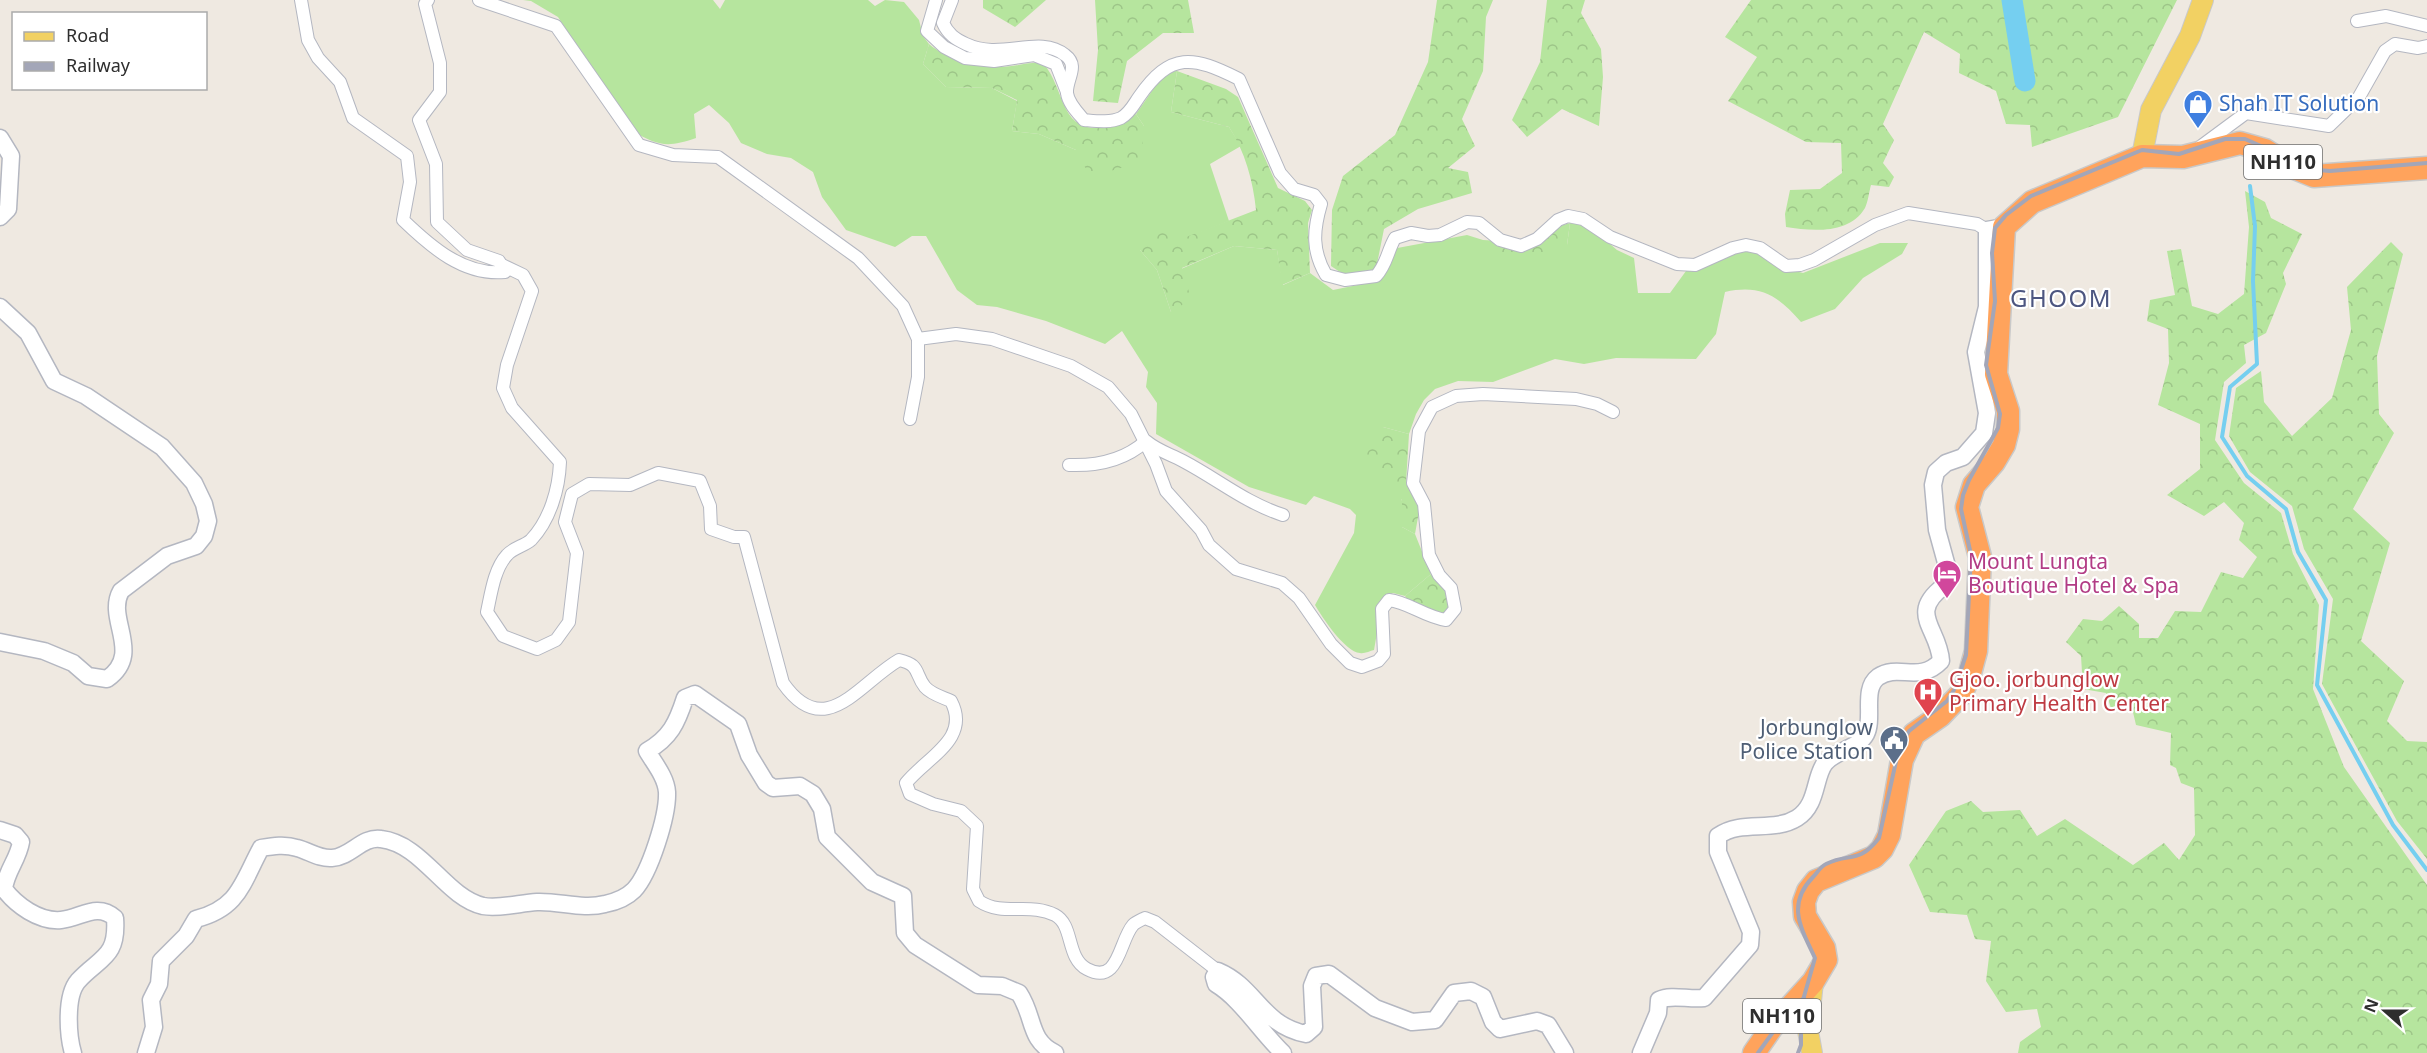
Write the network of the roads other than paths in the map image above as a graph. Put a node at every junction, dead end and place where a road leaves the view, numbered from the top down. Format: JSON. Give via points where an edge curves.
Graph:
{"nodes":[{"id":1,"x":301,"y":0,"type":"edge"},
{"id":2,"x":428,"y":0,"type":"edge"},
{"id":3,"x":479,"y":0,"type":"edge"},
{"id":4,"x":936,"y":0,"type":"edge"},
{"id":5,"x":952,"y":0,"type":"edge"},
{"id":6,"x":2203,"y":0,"type":"edge"},
{"id":7,"x":2356,"y":21,"type":"dead end"},
{"id":8,"x":2427,"y":26,"type":"edge"},
{"id":9,"x":2427,"y":46,"type":"edge"},
{"id":10,"x":1067,"y":92,"type":"junction"},
{"id":11,"x":0,"y":138,"type":"edge"},
{"id":12,"x":2142,"y":156,"type":"junction"},
{"id":13,"x":2183,"y":157,"type":"junction"},
{"id":14,"x":2427,"y":168,"type":"edge"},
{"id":15,"x":0,"y":217,"type":"edge"},
{"id":16,"x":1996,"y":229,"type":"junction"},
{"id":17,"x":502,"y":266,"type":"junction"},
{"id":18,"x":0,"y":307,"type":"edge"},
{"id":19,"x":918,"y":339,"type":"junction"},
{"id":20,"x":1613,"y":412,"type":"dead end"},
{"id":21,"x":910,"y":419,"type":"dead end"},
{"id":22,"x":1146,"y":441,"type":"junction"},
{"id":23,"x":1068,"y":465,"type":"dead end"},
{"id":24,"x":1283,"y":515,"type":"dead end"},
{"id":25,"x":0,"y":642,"type":"edge"},
{"id":26,"x":0,"y":830,"type":"edge"},
{"id":27,"x":1218,"y":971,"type":"junction"},
{"id":28,"x":1813,"y":982,"type":"junction"},
{"id":29,"x":73,"y":1053,"type":"edge"},
{"id":30,"x":146,"y":1053,"type":"edge"},
{"id":31,"x":1055,"y":1053,"type":"edge"},
{"id":32,"x":1283,"y":1053,"type":"edge"},
{"id":33,"x":1564,"y":1053,"type":"edge"},
{"id":34,"x":1641,"y":1053,"type":"edge"},
{"id":35,"x":1754,"y":1053,"type":"edge"},
{"id":36,"x":1812,"y":1053,"type":"edge"}],
"edges":[{"from":1,"to":17,"type":"street","via":[[308,40],[340,82],[353,118],[407,156],[410,182],[404,220],[428,244],[464,266],[490,274],[505,273]]},
{"from":2,"to":17,"type":"street","via":[[425,4],[440,63],[440,92],[419,120],[436,164],[437,222],[467,250],[499,261]]},
{"from":3,"to":19,"type":"street","via":[[556,26],[639,145],[673,155],[718,157],[858,258],[903,306]]},
{"from":4,"to":10,"type":"street","via":[[927,31],[944,47],[965,58],[994,62],[1034,55],[1056,64]]},
{"from":5,"to":10,"type":"street","via":[[943,23],[947,32],[980,51],[1000,52],[1026,46],[1062,52],[1070,60],[1072,70]]},
{"from":6,"to":12,"type":"main road","via":[[2190,36],[2151,110]]},
{"from":7,"to":8,"type":"street","via":[[2386,16]]},
{"from":9,"to":13,"type":"street","via":[[2395,44],[2385,51],[2359,97],[2329,126],[2246,113]]},
{"from":10,"to":16,"type":"street","via":[[1084,120],[1102,122],[1121,118],[1132,109],[1165,66],[1182,62],[1201,64],[1239,79],[1280,173],[1294,189],[1314,195],[1321,204],[1314,240],[1318,261],[1326,275],[1345,280],[1376,276],[1386,265],[1388,249],[1395,238],[1411,233],[1440,235],[1467,222],[1479,223],[1500,240],[1521,246],[1568,216],[1583,219],[1633,248],[1677,264],[1695,265],[1746,245],[1760,248],[1786,266],[1800,265],[1875,225],[1908,213]]},
{"from":11,"to":15,"type":"main road","via":[[11,156],[8,209]]},
{"from":12,"to":13,"type":"highway","number":"NH110"},
{"from":12,"to":16,"type":"highway","number":"NH110","via":[[2032,202]]},
{"from":13,"to":14,"type":"highway","number":"NH110","via":[[2240,143],[2265,150],[2314,176]]},
{"from":16,"to":28,"type":"highway","number":"NH110","via":[[1996,375],[2008,411],[2008,429],[2004,446],[1974,485],[1967,507],[1980,557],[1976,651],[1960,694],[1940,717],[1914,734],[1902,760],[1882,849],[1874,857],[1816,881],[1808,891],[1805,916],[1824,948],[1826,960]]},
{"from":16,"to":34,"type":"main road","via":[[1987,307],[1976,352],[1987,413],[1984,433],[1963,458],[1946,463],[1936,472],[1933,485],[1936,530],[1948,570],[1944,586],[1930,596],[1926,607],[1930,633],[1940,646],[1941,661],[1933,670],[1919,674],[1888,672],[1876,678],[1871,688],[1866,733],[1858,743],[1824,764],[1816,794],[1798,818],[1780,824],[1730,828],[1718,836],[1718,852],[1751,932],[1750,945],[1704,998],[1668,996],[1659,1000],[1658,1013]]},
{"from":17,"to":27,"type":"street","via":[[523,275],[532,291],[502,388],[512,408],[560,462],[559,484],[543,525],[530,542],[507,554],[493,583],[487,612],[503,636],[537,649],[556,640],[568,622],[577,553],[565,522],[572,494],[589,484],[630,485],[658,473],[700,481],[710,506],[711,529],[744,537],[783,683],[794,699],[807,707],[824,709],[846,703],[899,660],[909,662],[919,671],[924,686],[935,695],[951,701],[958,714],[955,732],[906,783],[910,794],[960,811],[977,825],[973,889],[979,901],[999,910],[1040,910],[1055,915],[1063,921],[1073,953],[1086,969],[1110,969],[1133,926],[1145,918]]},
{"from":18,"to":25,"type":"main road","via":[[28,333],[54,381],[87,396],[162,447],[194,483],[208,521],[196,546],[167,556],[121,591],[116,599],[125,645],[116,673],[107,679],[88,676],[73,663],[44,651]]},
{"from":19,"to":21,"type":"street","via":[[918,377]]},
{"from":19,"to":22,"type":"street","via":[[956,334],[992,339],[1071,366],[1108,387],[1131,414]]},
{"from":20,"to":22,"type":"street","via":[[1576,399],[1483,394],[1456,396],[1432,408],[1419,431],[1413,483],[1424,504],[1429,555],[1438,574],[1451,588],[1455,609],[1446,620],[1389,600],[1382,609],[1384,654],[1378,662],[1362,667],[1350,663],[1331,644],[1299,598],[1282,583],[1236,569],[1209,545],[1201,530],[1166,491]]},
{"from":22,"to":23,"type":"street","via":[[1113,460]]},
{"from":22,"to":24,"type":"street","via":[[1255,505]]},
{"from":26,"to":29,"type":"main road","via":[[15,835],[21,842],[3,889],[15,903],[46,919],[61,920],[96,910],[107,911],[115,918],[113,947],[104,960],[76,983],[68,1014]]},
{"from":27,"to":32,"type":"main road","via":[[1214,977],[1216,984],[1231,993]]},
{"from":27,"to":33,"type":"main road","via":[[1230,976],[1288,1030],[1306,1034],[1314,1027],[1312,986],[1316,976],[1329,974],[1375,1008],[1412,1022],[1435,1020],[1454,993],[1470,991],[1483,997],[1500,1029],[1537,1021],[1548,1025]]},
{"from":28,"to":35,"type":"highway","number":"NH110"},
{"from":28,"to":36,"type":"main road","via":[[1808,1031]]},
{"from":30,"to":31,"type":"main road","via":[[154,1027],[151,1000],[159,984],[161,961],[186,936],[196,919],[227,906],[246,883],[261,848],[296,847],[331,858],[345,855],[367,840],[381,838],[406,847],[467,898],[483,906],[547,902],[592,906],[621,899],[633,891],[644,875],[665,808],[667,790],[647,751],[673,731],[685,699],[694,694],[738,724],[749,755],[766,783],[773,788],[800,786],[813,794],[822,809],[827,837],[872,882],[903,896],[905,933],[915,945],[978,985],[1002,986],[1019,993],[1032,1017],[1034,1037]]}]}
